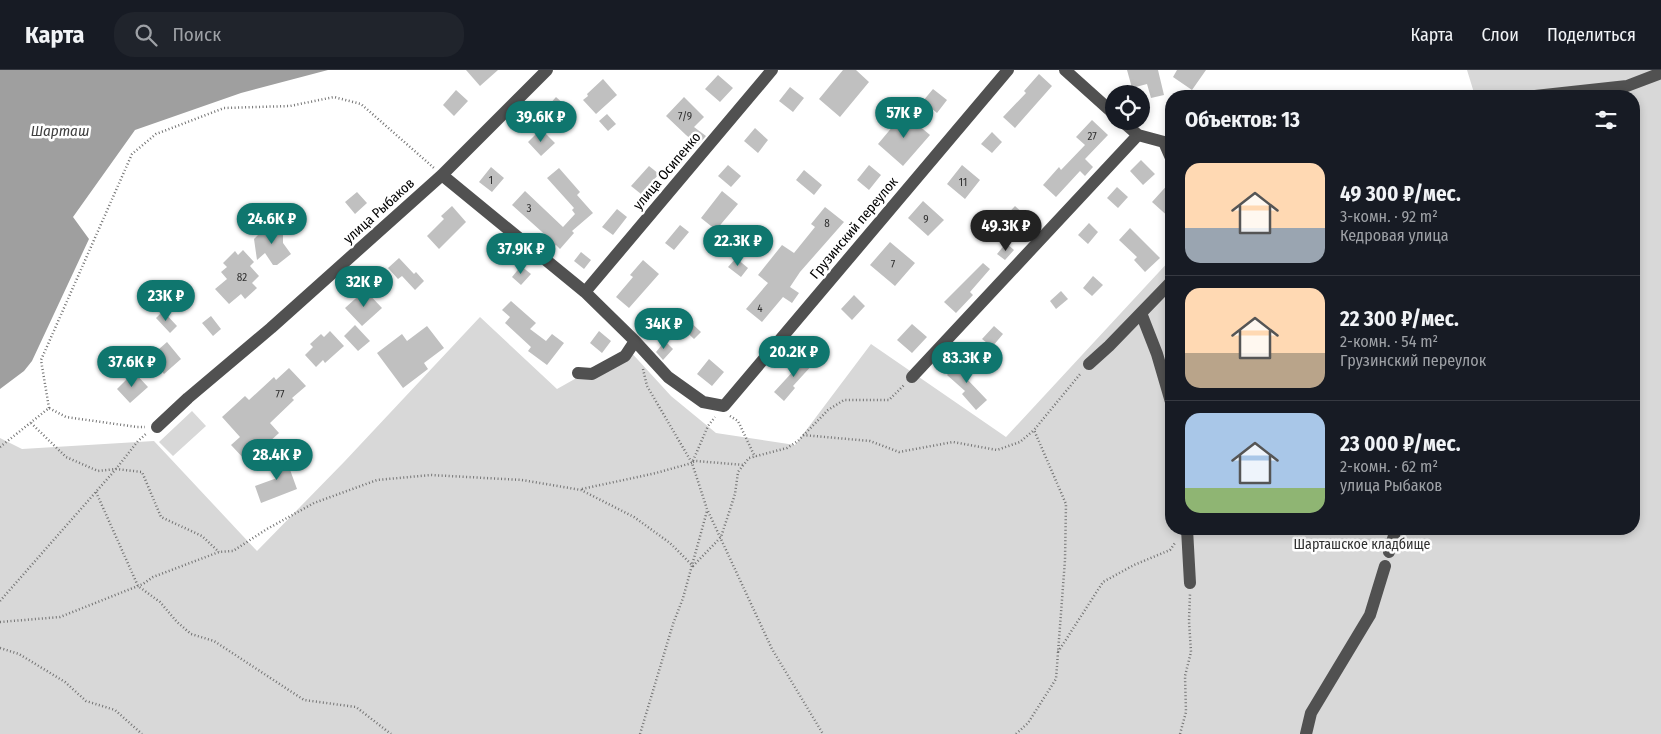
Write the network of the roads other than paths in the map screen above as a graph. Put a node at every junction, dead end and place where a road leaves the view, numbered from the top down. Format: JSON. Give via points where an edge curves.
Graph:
{"nodes":[{"id":1,"x":547,"y":70,"type":"edge"},
{"id":2,"x":772,"y":70,"type":"edge"},
{"id":3,"x":1008,"y":70,"type":"edge"},
{"id":4,"x":1065,"y":70,"type":"edge"},
{"id":5,"x":1661,"y":73,"type":"edge"},
{"id":6,"x":1594,"y":90,"type":"edge"},
{"id":7,"x":1105,"y":106,"type":"edge"},
{"id":8,"x":1132,"y":130,"type":"edge"},
{"id":9,"x":1138,"y":135,"type":"junction"},
{"id":10,"x":1165,"y":141,"type":"edge"},
{"id":11,"x":442,"y":175,"type":"junction"},
{"id":12,"x":1165,"y":288,"type":"edge"},
{"id":13,"x":585,"y":292,"type":"junction"},
{"id":14,"x":1141,"y":313,"type":"junction"},
{"id":15,"x":635,"y":341,"type":"junction"},
{"id":16,"x":1089,"y":364,"type":"road end"},
{"id":17,"x":578,"y":373,"type":"dead end"},
{"id":18,"x":912,"y":377,"type":"road end"},
{"id":19,"x":1165,"y":381,"type":"edge"},
{"id":20,"x":157,"y":426,"type":"road end"},
{"id":21,"x":1183,"y":535,"type":"edge"},
{"id":22,"x":1394,"y":535,"type":"edge"},
{"id":23,"x":1389,"y":552,"type":"dead end"},
{"id":24,"x":1385,"y":566,"type":"dead end"},
{"id":25,"x":1190,"y":583,"type":"road end"},
{"id":26,"x":1306,"y":734,"type":"edge"}],
"edges":[{"from":1,"to":11,"type":"street","name":"улица Рыбаков"},
{"from":2,"to":13,"type":"street","name":"улица Осипенко"},
{"from":3,"to":15,"type":"street","name":"Грузинский переулок","via":[[724,406],[703,402],[668,377]]},
{"from":4,"to":7,"type":"street"},
{"from":5,"to":6,"type":"street","via":[[1628,86]]},
{"from":8,"to":9,"type":"street"},
{"from":9,"to":10,"type":"street"},
{"from":9,"to":18,"type":"street"},
{"from":11,"to":13,"type":"street"},
{"from":11,"to":20,"type":"street","name":"улица Рыбаков"},
{"from":12,"to":14,"type":"street"},
{"from":13,"to":15,"type":"street"},
{"from":14,"to":16,"type":"street"},
{"from":14,"to":19,"type":"street"},
{"from":15,"to":17,"type":"street","via":[[625,356],[592,374]]},
{"from":21,"to":25,"type":"street"},
{"from":22,"to":23,"type":"street"},
{"from":24,"to":26,"type":"street","via":[[1370,615],[1311,713]]}]}
